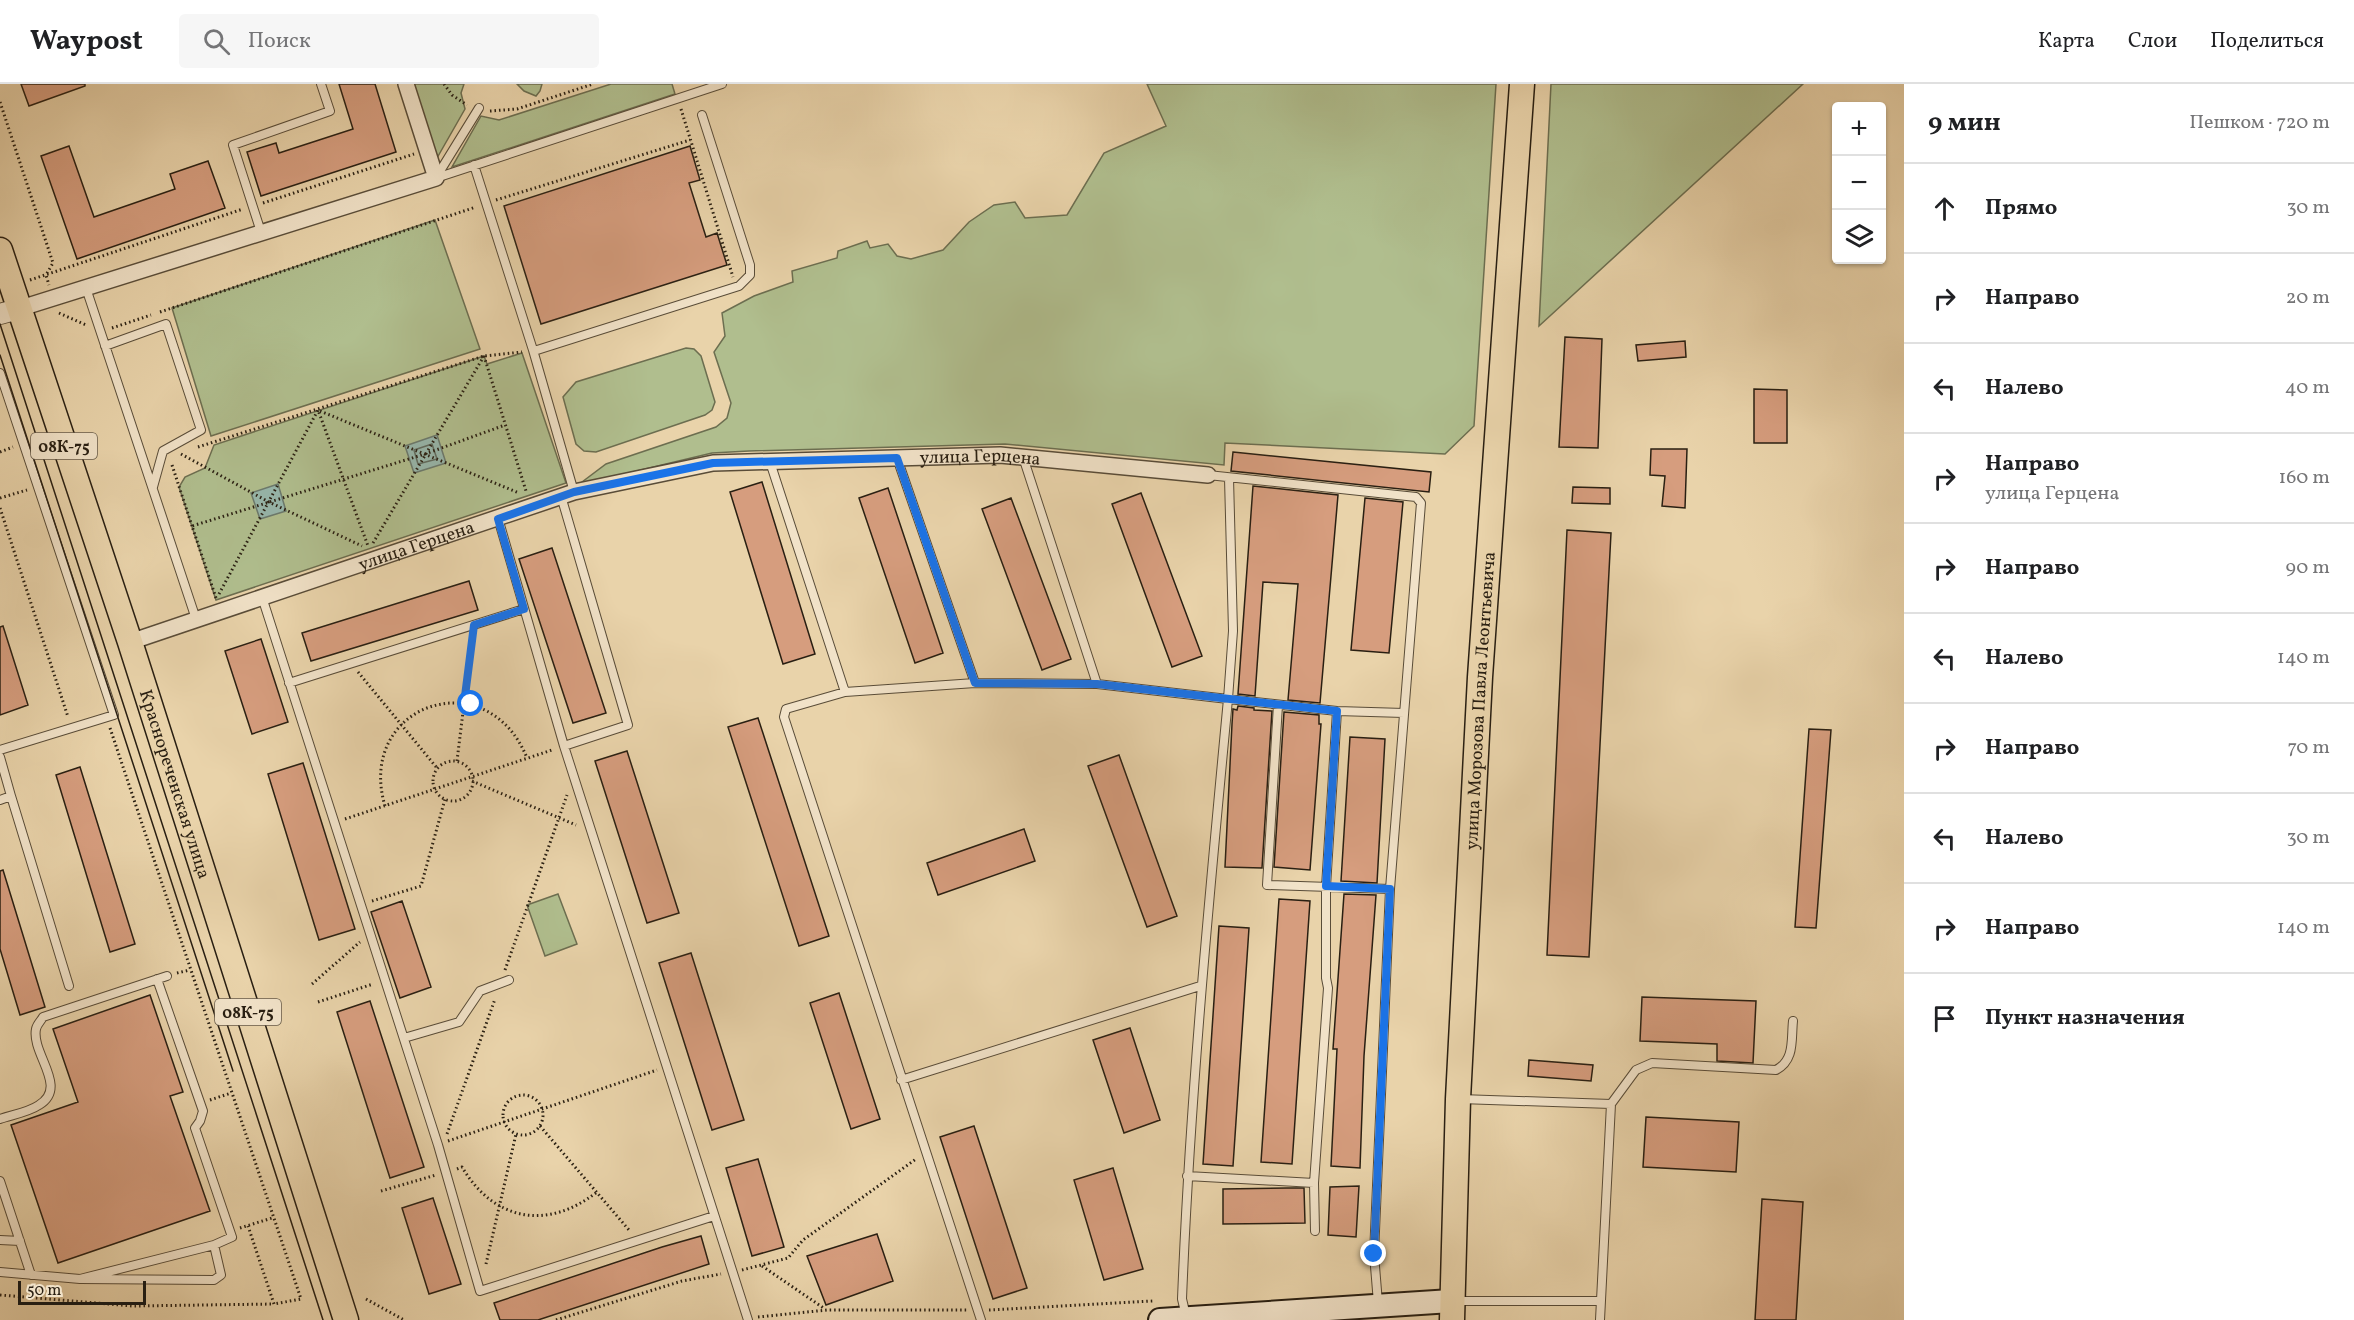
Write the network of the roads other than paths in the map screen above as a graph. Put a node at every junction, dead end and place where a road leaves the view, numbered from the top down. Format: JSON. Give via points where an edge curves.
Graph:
{"nodes":[{"id":1,"x":321,"y":84,"type":"edge"},
{"id":2,"x":406,"y":84,"type":"edge"},
{"id":3,"x":722,"y":84,"type":"edge"},
{"id":4,"x":1522,"y":84,"type":"edge"},
{"id":5,"x":478,"y":108,"type":"road end"},
{"id":6,"x":702,"y":115,"type":"dead end"},
{"id":7,"x":474,"y":165,"type":"junction"},
{"id":8,"x":436,"y":178,"type":"junction"},
{"id":9,"x":261,"y":232,"type":"junction"},
{"id":10,"x":0,"y":250,"type":"edge"},
{"id":11,"x":86,"y":288,"type":"junction"},
{"id":12,"x":9,"y":312,"type":"edge"},
{"id":13,"x":105,"y":346,"type":"junction"},
{"id":14,"x":534,"y":351,"type":"junction"},
{"id":15,"x":0,"y":373,"type":"edge"},
{"id":16,"x":1023,"y":457,"type":"junction"},
{"id":17,"x":897,"y":458,"type":"junction"},
{"id":18,"x":771,"y":462,"type":"junction"},
{"id":19,"x":1209,"y":475,"type":"joint"},
{"id":20,"x":1229,"y":478,"type":"junction"},
{"id":21,"x":152,"y":488,"type":"junction"},
{"id":22,"x":567,"y":494,"type":"junction"},
{"id":23,"x":498,"y":519,"type":"junction"},
{"id":24,"x":262,"y":597,"type":"junction"},
{"id":25,"x":524,"y":609,"type":"junction"},
{"id":26,"x":196,"y":620,"type":"junction"},
{"id":27,"x":130,"y":642,"type":"junction"},
{"id":28,"x":290,"y":683,"type":"junction"},
{"id":29,"x":975,"y":683,"type":"junction"},
{"id":30,"x":1097,"y":684,"type":"junction"},
{"id":31,"x":845,"y":692,"type":"junction"},
{"id":32,"x":1228,"y":699,"type":"junction"},
{"id":33,"x":1278,"y":705,"type":"junction"},
{"id":34,"x":1337,"y":711,"type":"junction"},
{"id":35,"x":1404,"y":713,"type":"junction"},
{"id":36,"x":564,"y":746,"type":"junction"},
{"id":37,"x":0,"y":750,"type":"edge"},
{"id":38,"x":0,"y":757,"type":"edge"},
{"id":39,"x":11,"y":796,"type":"junction"},
{"id":40,"x":0,"y":800,"type":"edge"},
{"id":41,"x":1326,"y":886,"type":"junction"},
{"id":42,"x":1390,"y":889,"type":"junction"},
{"id":43,"x":167,"y":976,"type":"dead end"},
{"id":44,"x":157,"y":979,"type":"junction"},
{"id":45,"x":509,"y":980,"type":"dead end"},
{"id":46,"x":69,"y":986,"type":"dead end"},
{"id":47,"x":1200,"y":986,"type":"junction"},
{"id":48,"x":1793,"y":1021,"type":"dead end"},
{"id":49,"x":404,"y":1038,"type":"junction"},
{"id":50,"x":901,"y":1080,"type":"junction"},
{"id":51,"x":1458,"y":1099,"type":"junction"},
{"id":52,"x":1611,"y":1104,"type":"junction"},
{"id":53,"x":0,"y":1119,"type":"edge"},
{"id":54,"x":1187,"y":1176,"type":"junction"},
{"id":55,"x":0,"y":1181,"type":"edge"},
{"id":56,"x":1314,"y":1183,"type":"junction"},
{"id":57,"x":714,"y":1216,"type":"junction"},
{"id":58,"x":1315,"y":1231,"type":"dead end"},
{"id":59,"x":0,"y":1239,"type":"edge"},
{"id":60,"x":20,"y":1242,"type":"junction"},
{"id":61,"x":214,"y":1245,"type":"junction"},
{"id":62,"x":0,"y":1272,"type":"edge"},
{"id":63,"x":31,"y":1275,"type":"junction"},
{"id":64,"x":80,"y":1279,"type":"junction"},
{"id":65,"x":1601,"y":1301,"type":"junction"},
{"id":66,"x":1378,"y":1305,"type":"junction"},
{"id":67,"x":1184,"y":1309,"type":"junction"},
{"id":68,"x":1452,"y":1311,"type":"edge"},
{"id":69,"x":346,"y":1320,"type":"edge"},
{"id":70,"x":748,"y":1320,"type":"edge"},
{"id":71,"x":981,"y":1320,"type":"edge"},
{"id":72,"x":1160,"y":1320,"type":"edge"},
{"id":73,"x":1600,"y":1320,"type":"edge"}],
"edges":[{"from":1,"to":9,"type":"lane","via":[[330,111],[233,145]]},
{"from":2,"to":8,"type":"street"},
{"from":3,"to":7,"type":"lane"},
{"from":4,"to":51,"type":"main road","name":"улица Морозова Павла Леонтьевича","via":[[1480,677]]},
{"from":5,"to":8,"type":"lane"},
{"from":6,"to":14,"type":"lane","via":[[750,275],[739,286]]},
{"from":7,"to":8,"type":"lane"},
{"from":7,"to":14,"type":"lane"},
{"from":8,"to":9,"type":"street"},
{"from":9,"to":11,"type":"street"},
{"from":10,"to":12,"type":"main road","name":"Краснореченская улица","number":"08К-75"},
{"from":11,"to":12,"type":"street"},
{"from":11,"to":13,"type":"lane"},
{"from":12,"to":27,"type":"main road","name":"Краснореченская улица","number":"08К-75"},
{"from":13,"to":21,"type":"lane"},
{"from":13,"to":21,"type":"lane","via":[[166,324],[201,430],[163,451]]},
{"from":14,"to":22,"type":"lane"},
{"from":15,"to":37,"type":"lane","via":[[114,715]]},
{"from":16,"to":17,"type":"street","name":"улица Герцена"},
{"from":16,"to":19,"type":"street","name":"улица Герцена"},
{"from":16,"to":30,"type":"lane"},
{"from":17,"to":18,"type":"street","name":"улица Герцена"},
{"from":17,"to":29,"type":"lane"},
{"from":18,"to":22,"type":"street","name":"улица Герцена","via":[[713,463]]},
{"from":18,"to":31,"type":"lane"},
{"from":19,"to":20,"type":"lane"},
{"from":20,"to":32,"type":"lane","via":[[1233,631]]},
{"from":20,"to":35,"type":"lane","via":[[1420,501]]},
{"from":21,"to":26,"type":"lane"},
{"from":22,"to":23,"type":"street","name":"улица Герцена"},
{"from":22,"to":36,"type":"lane","via":[[628,725]]},
{"from":23,"to":24,"type":"street","name":"улица Герцена"},
{"from":23,"to":25,"type":"lane"},
{"from":24,"to":26,"type":"street","name":"улица Герцена"},
{"from":24,"to":28,"type":"lane"},
{"from":25,"to":28,"type":"lane"},
{"from":25,"to":36,"type":"lane"},
{"from":26,"to":27,"type":"street","name":"улица Герцена"},
{"from":27,"to":69,"type":"main road","name":"Краснореченская улица","number":"08К-75"},
{"from":28,"to":49,"type":"lane"},
{"from":29,"to":30,"type":"lane"},
{"from":29,"to":31,"type":"lane"},
{"from":30,"to":32,"type":"lane"},
{"from":31,"to":50,"type":"lane","via":[[786,709],[784,717]]},
{"from":32,"to":33,"type":"lane"},
{"from":32,"to":47,"type":"lane"},
{"from":33,"to":34,"type":"lane"},
{"from":33,"to":41,"type":"lane","via":[[1267,885]]},
{"from":34,"to":35,"type":"lane"},
{"from":34,"to":41,"type":"lane"},
{"from":35,"to":42,"type":"lane"},
{"from":36,"to":57,"type":"lane"},
{"from":38,"to":39,"type":"lane"},
{"from":39,"to":40,"type":"lane"},
{"from":39,"to":46,"type":"lane"},
{"from":41,"to":42,"type":"lane"},
{"from":41,"to":56,"type":"lane","via":[[1328,988]]},
{"from":42,"to":66,"type":"lane","via":[[1374,1254]]},
{"from":43,"to":44,"type":"lane"},
{"from":44,"to":53,"type":"lane","via":[[44,1017],[36,1027],[36,1039],[51,1084],[49,1097],[39,1106]]},
{"from":44,"to":61,"type":"lane","via":[[203,1111],[195,1128],[230,1232],[230,1239]]},
{"from":45,"to":49,"type":"lane","via":[[480,991],[459,1022]]},
{"from":47,"to":50,"type":"lane"},
{"from":47,"to":54,"type":"lane"},
{"from":48,"to":52,"type":"lane","via":[[1789,1058],[1776,1070],[1652,1063],[1636,1070]]},
{"from":49,"to":57,"type":"lane","via":[[480,1291]]},
{"from":50,"to":71,"type":"lane"},
{"from":51,"to":52,"type":"lane"},
{"from":51,"to":68,"type":"main road","name":"улица Морозова Павла Леонтьевича"},
{"from":52,"to":65,"type":"lane"},
{"from":54,"to":56,"type":"lane"},
{"from":54,"to":67,"type":"lane"},
{"from":55,"to":60,"type":"lane"},
{"from":56,"to":58,"type":"lane"},
{"from":57,"to":70,"type":"lane"},
{"from":59,"to":60,"type":"lane"},
{"from":60,"to":63,"type":"lane"},
{"from":61,"to":64,"type":"lane"},
{"from":61,"to":64,"type":"lane","via":[[221,1275],[214,1280]]},
{"from":62,"to":63,"type":"lane"},
{"from":63,"to":64,"type":"lane"},
{"from":65,"to":68,"type":"lane"},
{"from":65,"to":73,"type":"lane"},
{"from":66,"to":67,"type":"main road"},
{"from":66,"to":68,"type":"main road"},
{"from":67,"to":72,"type":"main road"}]}
